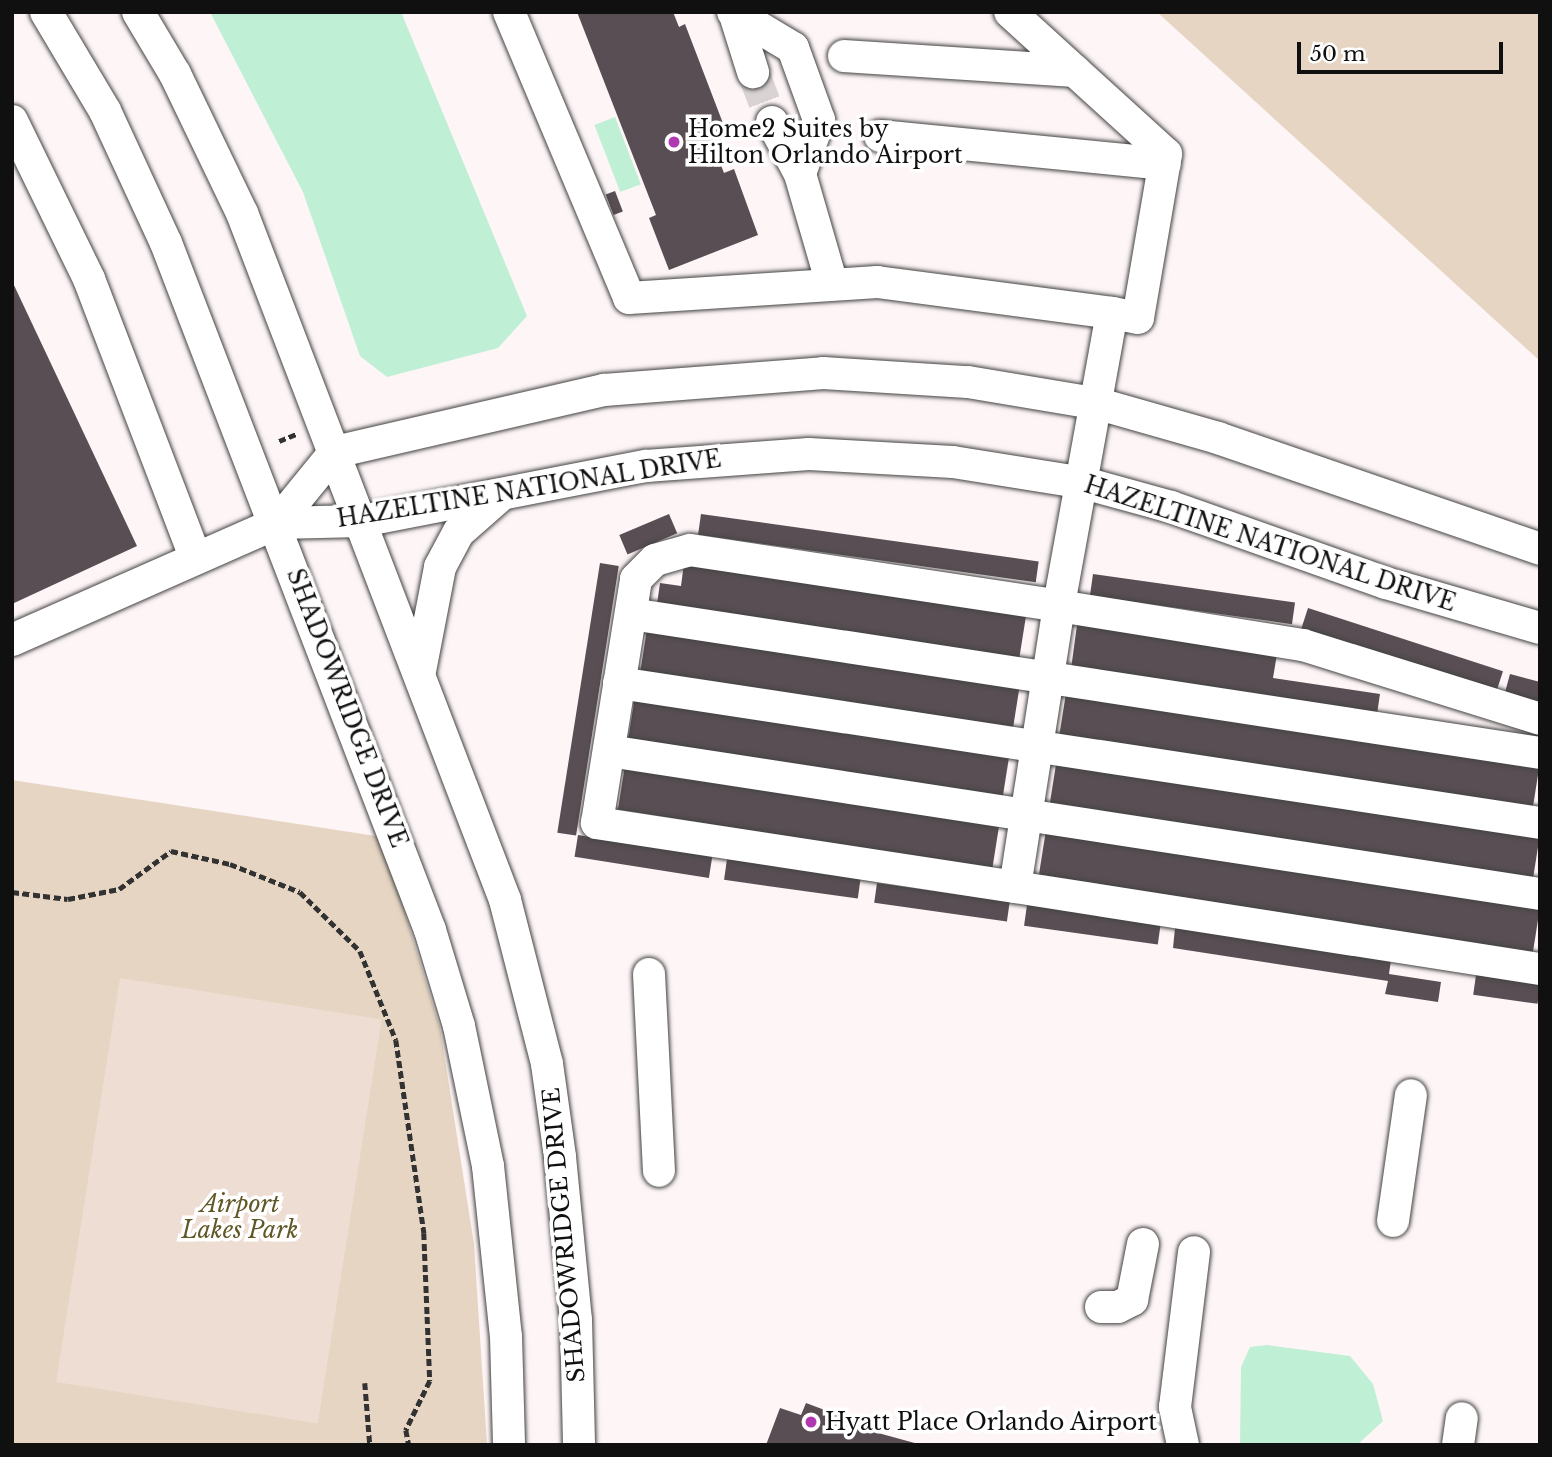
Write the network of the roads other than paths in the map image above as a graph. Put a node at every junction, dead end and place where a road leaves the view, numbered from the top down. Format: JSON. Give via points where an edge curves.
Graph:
{"nodes":[{"id":1,"x":46,"y":12,"type":"edge"},
{"id":2,"x":138,"y":12,"type":"edge"},
{"id":3,"x":509,"y":12,"type":"edge"},
{"id":4,"x":1010,"y":12,"type":"edge"},
{"id":5,"x":734,"y":15,"type":"edge"},
{"id":6,"x":844,"y":56,"type":"dead end"},
{"id":7,"x":1075,"y":71,"type":"junction"},
{"id":8,"x":753,"y":72,"type":"tunnel mouth"},
{"id":9,"x":12,"y":121,"type":"edge"},
{"id":10,"x":772,"y":122,"type":"tunnel mouth"},
{"id":11,"x":880,"y":136,"type":"dead end"},
{"id":12,"x":1165,"y":163,"type":"junction"},
{"id":13,"x":800,"y":174,"type":"junction"},
{"id":14,"x":831,"y":281,"type":"junction"},
{"id":15,"x":1112,"y":313,"type":"junction"},
{"id":16,"x":1099,"y":404,"type":"junction"},
{"id":17,"x":335,"y":452,"type":"junction"},
{"id":18,"x":1084,"y":483,"type":"junction"},
{"id":19,"x":501,"y":495,"type":"junction"},
{"id":20,"x":362,"y":521,"type":"junction"},
{"id":21,"x":277,"y":523,"type":"junction"},
{"id":22,"x":1540,"y":549,"type":"edge"},
{"id":23,"x":195,"y":556,"type":"junction"},
{"id":24,"x":1059,"y":606,"type":"junction"},
{"id":25,"x":631,"y":614,"type":"junction"},
{"id":26,"x":1540,"y":628,"type":"edge"},
{"id":27,"x":12,"y":640,"type":"edge"},
{"id":28,"x":419,"y":673,"type":"junction"},
{"id":29,"x":1048,"y":678,"type":"junction"},
{"id":30,"x":619,"y":683,"type":"junction"},
{"id":31,"x":1540,"y":719,"type":"edge"},
{"id":32,"x":1037,"y":747,"type":"junction"},
{"id":33,"x":609,"y":751,"type":"junction"},
{"id":34,"x":1540,"y":753,"type":"edge"},
{"id":35,"x":1027,"y":815,"type":"junction"},
{"id":36,"x":1540,"y":823,"type":"edge"},
{"id":37,"x":1016,"y":887,"type":"junction"},
{"id":38,"x":1540,"y":894,"type":"edge"},
{"id":39,"x":1540,"y":969,"type":"edge"},
{"id":40,"x":649,"y":974,"type":"dead end"},
{"id":41,"x":1411,"y":1095,"type":"dead end"},
{"id":42,"x":659,"y":1171,"type":"dead end"},
{"id":43,"x":1393,"y":1221,"type":"dead end"},
{"id":44,"x":1143,"y":1244,"type":"dead end"},
{"id":45,"x":1194,"y":1252,"type":"dead end"},
{"id":46,"x":1101,"y":1307,"type":"dead end"},
{"id":47,"x":509,"y":1445,"type":"edge"},
{"id":48,"x":579,"y":1445,"type":"edge"},
{"id":49,"x":1183,"y":1445,"type":"edge"}],
"edges":[{"from":1,"to":21,"type":"street","name":"SHADOWRIDGE DRIVE","via":[[105,111],[155,219]]},
{"from":2,"to":17,"type":"street","name":"SHADOWRIDGE DRIVE","via":[[175,74],[242,213]]},
{"from":3,"to":14,"type":"street","via":[[629,298]]},
{"from":4,"to":7,"type":"street"},
{"from":5,"to":8,"type":"street"},
{"from":5,"to":13,"type":"street","via":[[793,48],[820,120]]},
{"from":6,"to":7,"type":"street"},
{"from":7,"to":12,"type":"street","via":[[1166,154]]},
{"from":9,"to":23,"type":"street","via":[[89,279]]},
{"from":10,"to":13,"type":"street"},
{"from":11,"to":12,"type":"street"},
{"from":12,"to":15,"type":"street","via":[[1138,318]]},
{"from":13,"to":14,"type":"street"},
{"from":14,"to":15,"type":"street","via":[[877,282]]},
{"from":15,"to":16,"type":"street"},
{"from":16,"to":17,"type":"street","via":[[917,377],[736,376],[604,390]]},
{"from":16,"to":18,"type":"street"},
{"from":16,"to":22,"type":"street","via":[[1219,438]]},
{"from":17,"to":20,"type":"street","name":"SHADOWRIDGE DRIVE"},
{"from":17,"to":21,"type":"street","name":"HAZELTINE NATIONAL DRIVE"},
{"from":18,"to":19,"type":"street","name":"HAZELTINE NATIONAL DRIVE","via":[[911,458],[751,456],[646,466]]},
{"from":18,"to":24,"type":"street"},
{"from":18,"to":26,"type":"street","name":"HAZELTINE NATIONAL DRIVE","via":[[1171,507],[1386,583]]},
{"from":19,"to":20,"type":"street","name":"HAZELTINE NATIONAL DRIVE","via":[[442,502]]},
{"from":19,"to":28,"type":"street","via":[[459,532],[440,567]]},
{"from":20,"to":21,"type":"street","name":"HAZELTINE NATIONAL DRIVE"},
{"from":20,"to":28,"type":"street","name":"SHADOWRIDGE DRIVE"},
{"from":21,"to":23,"type":"street"},
{"from":21,"to":47,"type":"street","name":"SHADOWRIDGE DRIVE","via":[[409,870],[459,1026],[496,1221]]},
{"from":23,"to":27,"type":"street"},
{"from":24,"to":25,"type":"street","via":[[690,550],[643,568]]},
{"from":24,"to":29,"type":"street"},
{"from":24,"to":31,"type":"street","via":[[1303,645]]},
{"from":25,"to":29,"type":"street"},
{"from":25,"to":30,"type":"street"},
{"from":28,"to":48,"type":"street","name":"SHADOWRIDGE DRIVE","via":[[505,900],[547,1064],[572,1264]]},
{"from":29,"to":32,"type":"street"},
{"from":29,"to":34,"type":"street"},
{"from":30,"to":32,"type":"street"},
{"from":30,"to":33,"type":"street"},
{"from":32,"to":35,"type":"street"},
{"from":32,"to":36,"type":"street"},
{"from":33,"to":35,"type":"street"},
{"from":33,"to":37,"type":"street","via":[[597,823]]},
{"from":35,"to":37,"type":"street"},
{"from":35,"to":38,"type":"street"},
{"from":37,"to":39,"type":"street"},
{"from":40,"to":42,"type":"street"},
{"from":41,"to":43,"type":"street"},
{"from":44,"to":46,"type":"street","via":[[1132,1300],[1118,1307]]},
{"from":45,"to":49,"type":"street","via":[[1175,1407]]}]}
